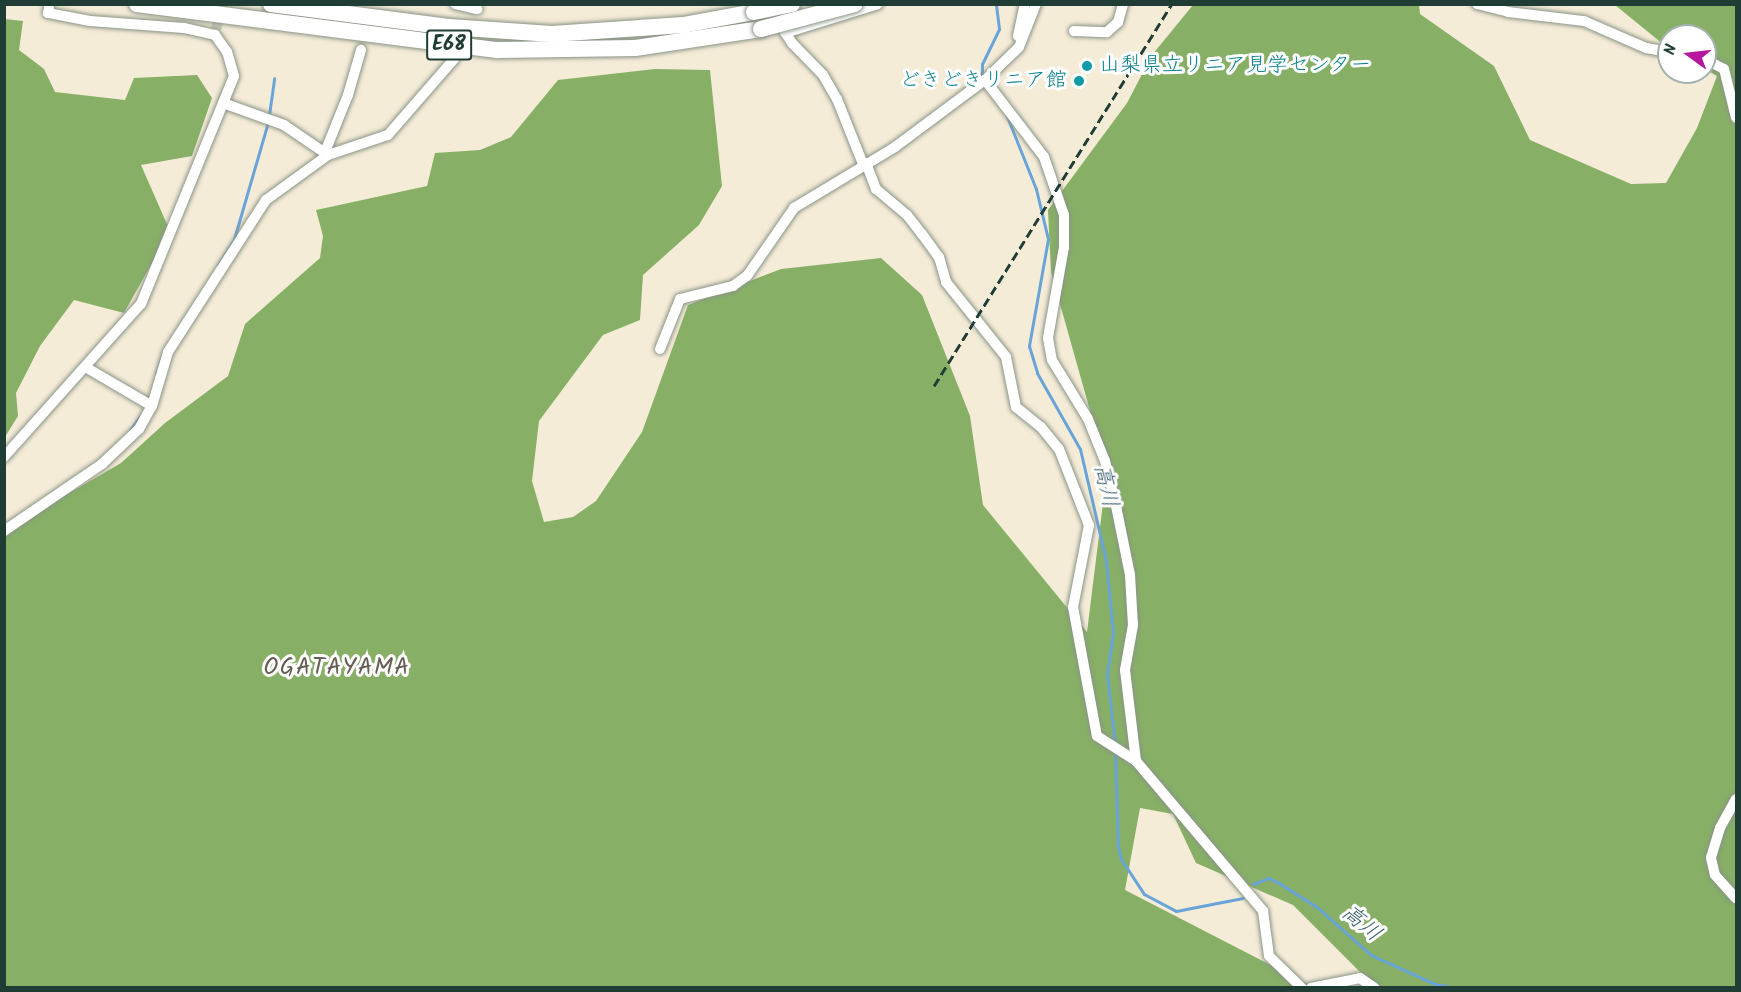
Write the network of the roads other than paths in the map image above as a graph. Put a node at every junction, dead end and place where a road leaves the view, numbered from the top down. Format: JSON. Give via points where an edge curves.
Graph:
{"nodes":[{"id":1,"x":137,"y":4,"type":"edge"},
{"id":2,"x":271,"y":4,"type":"edge"},
{"id":3,"x":456,"y":4,"type":"edge"},
{"id":4,"x":792,"y":4,"type":"edge"},
{"id":5,"x":855,"y":4,"type":"edge"},
{"id":6,"x":878,"y":4,"type":"edge"},
{"id":7,"x":1025,"y":4,"type":"edge"},
{"id":8,"x":1036,"y":4,"type":"edge"},
{"id":9,"x":1123,"y":4,"type":"edge"},
{"id":10,"x":1477,"y":4,"type":"edge"},
{"id":11,"x":49,"y":8,"type":"dead end"},
{"id":12,"x":761,"y":8,"type":"edge"},
{"id":13,"x":476,"y":10,"type":"edge"},
{"id":14,"x":1074,"y":31,"type":"dead end"},
{"id":15,"x":785,"y":33,"type":"junction"},
{"id":16,"x":361,"y":50,"type":"dead end"},
{"id":17,"x":1657,"y":50,"type":"edge"},
{"id":18,"x":455,"y":58,"type":"dead end"},
{"id":19,"x":1009,"y":59,"type":"junction"},
{"id":20,"x":1717,"y":65,"type":"edge"},
{"id":21,"x":985,"y":80,"type":"junction"},
{"id":22,"x":223,"y":103,"type":"junction"},
{"id":23,"x":1737,"y":118,"type":"edge"},
{"id":24,"x":326,"y":153,"type":"junction"},
{"id":25,"x":865,"y":164,"type":"junction"},
{"id":26,"x":660,"y":349,"type":"dead end"},
{"id":27,"x":87,"y":368,"type":"junction"},
{"id":28,"x":152,"y":406,"type":"junction"},
{"id":29,"x":4,"y":457,"type":"edge"},
{"id":30,"x":4,"y":531,"type":"edge"},
{"id":31,"x":1136,"y":761,"type":"junction"},
{"id":32,"x":1737,"y":799,"type":"edge"},
{"id":33,"x":1737,"y":898,"type":"edge"},
{"id":34,"x":1302,"y":987,"type":"edge"},
{"id":35,"x":1311,"y":987,"type":"edge"},
{"id":36,"x":1375,"y":987,"type":"edge"}],
"edges":[{"from":1,"to":5,"type":"highway","number":"E68","bridge":true,"via":[[497,50],[635,48],[761,29]]},
{"from":2,"to":12,"type":"highway","number":"E68","via":[[449,27],[541,33],[631,30]]},
{"from":3,"to":13,"type":"street"},
{"from":4,"to":12,"type":"highway","number":"E68","bridge":true},
{"from":6,"to":15,"type":"street"},
{"from":7,"to":19,"type":"street"},
{"from":8,"to":19,"type":"street","via":[[1019,46]]},
{"from":9,"to":14,"type":"street","via":[[1118,21],[1107,32]]},
{"from":10,"to":17,"type":"street","via":[[1508,12],[1584,21]]},
{"from":11,"to":22,"type":"street","via":[[48,13],[90,21],[215,32],[227,52],[234,76]]},
{"from":12,"to":15,"type":"street"},
{"from":15,"to":25,"type":"street","via":[[828,83]]},
{"from":16,"to":24,"type":"street"},
{"from":18,"to":24,"type":"street","via":[[388,135]]},
{"from":19,"to":21,"type":"street"},
{"from":20,"to":23,"type":"street","via":[[1724,69]]},
{"from":21,"to":25,"type":"street","via":[[895,147]]},
{"from":21,"to":31,"type":"street","via":[[1044,157],[1064,215],[1064,247],[1048,339],[1052,360],[1088,419],[1105,461],[1115,501],[1130,575],[1132,625],[1125,670]]},
{"from":22,"to":24,"type":"street","via":[[269,118]]},
{"from":22,"to":27,"type":"street","via":[[141,304]]},
{"from":24,"to":28,"type":"street","via":[[266,200],[168,352]]},
{"from":25,"to":26,"type":"street","via":[[794,208],[747,276],[733,286],[680,298]]},
{"from":25,"to":31,"type":"street","via":[[876,189],[907,215],[922,234],[939,257],[946,282],[1006,357],[1016,407],[1041,427],[1066,466],[1089,525],[1073,607],[1096,736]]},
{"from":27,"to":28,"type":"street"},
{"from":27,"to":29,"type":"street"},
{"from":28,"to":30,"type":"street","via":[[139,429],[102,464]]},
{"from":31,"to":34,"type":"street","via":[[1263,911],[1269,956]]},
{"from":32,"to":33,"type":"street","via":[[1720,828],[1712,858],[1715,875]]},
{"from":35,"to":36,"type":"street","via":[[1360,978]]}]}
